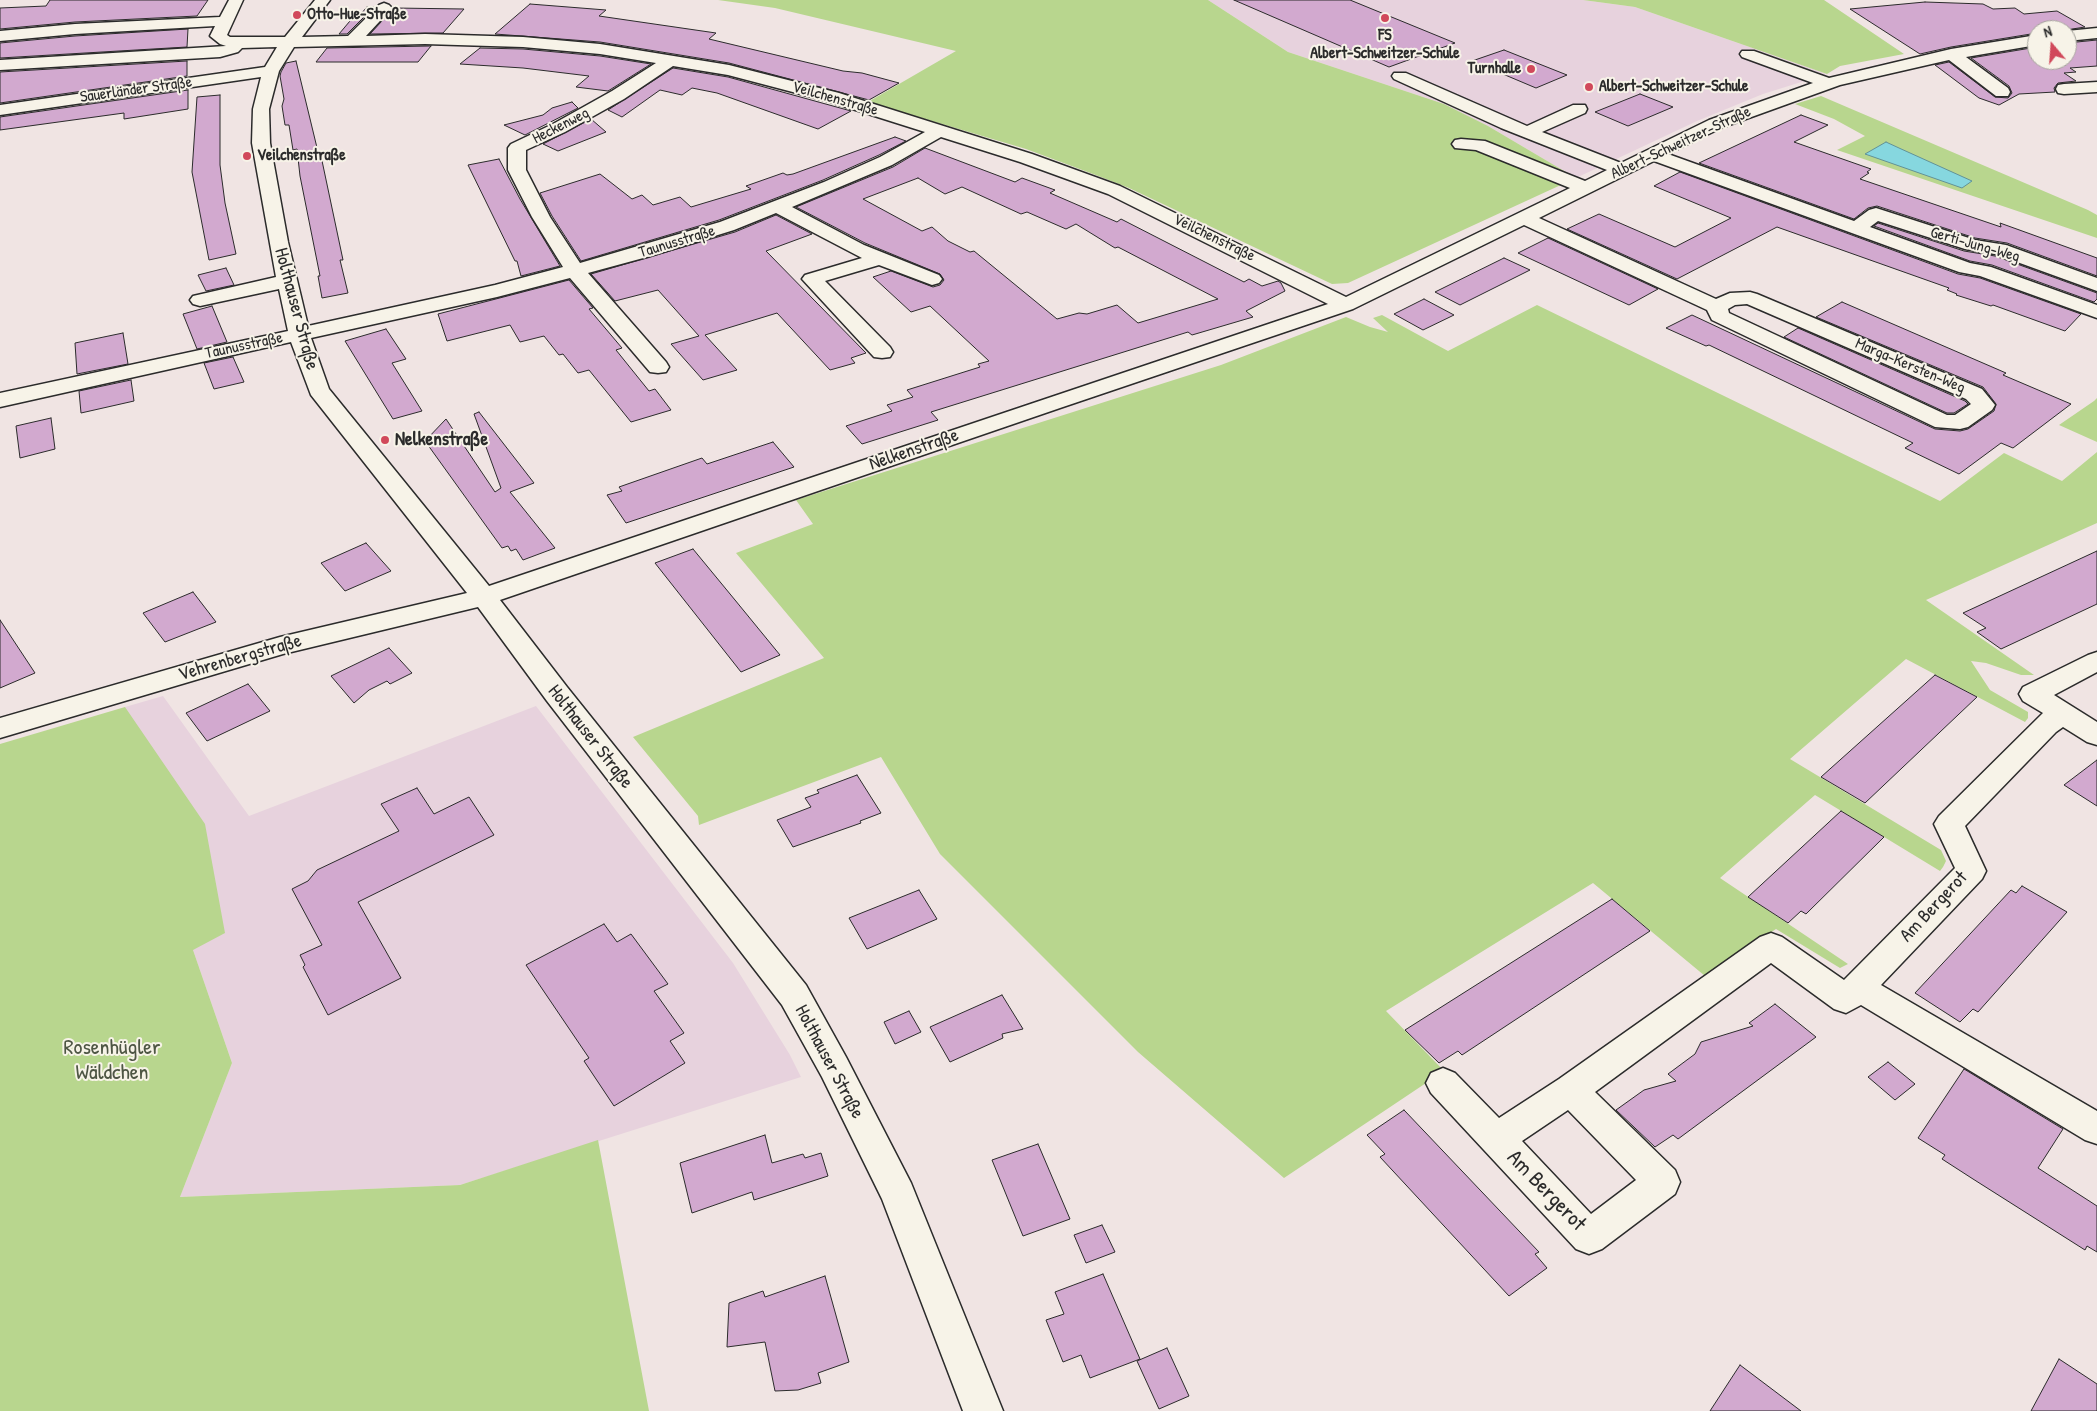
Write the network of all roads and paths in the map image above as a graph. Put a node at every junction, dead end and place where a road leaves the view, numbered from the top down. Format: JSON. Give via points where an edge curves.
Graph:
{"nodes":[{"id":1,"x":236,"y":0,"type":"edge"},
{"id":2,"x":323,"y":0,"type":"edge"},
{"id":3,"x":384,"y":8,"type":"dead end"},
{"id":4,"x":225,"y":21,"type":"junction"},
{"id":5,"x":2097,"y":33,"type":"edge"},
{"id":6,"x":2077,"y":35,"type":"edge"},
{"id":7,"x":0,"y":36,"type":"edge"},
{"id":8,"x":353,"y":40,"type":"junction"},
{"id":9,"x":237,"y":42,"type":"junction"},
{"id":10,"x":2027,"y":42,"type":"edge"},
{"id":11,"x":1748,"y":54,"type":"dead end"},
{"id":12,"x":1951,"y":54,"type":"junction"},
{"id":13,"x":280,"y":56,"type":"junction"},
{"id":14,"x":671,"y":60,"type":"junction"},
{"id":15,"x":0,"y":65,"type":"edge"},
{"id":16,"x":1400,"y":76,"type":"dead end"},
{"id":17,"x":1829,"y":83,"type":"junction"},
{"id":18,"x":2097,"y":87,"type":"edge"},
{"id":19,"x":2064,"y":89,"type":"dead end"},
{"id":20,"x":2002,"y":92,"type":"dead end"},
{"id":21,"x":0,"y":110,"type":"edge"},
{"id":22,"x":1580,"y":110,"type":"dead end"},
{"id":23,"x":940,"y":130,"type":"junction"},
{"id":24,"x":1527,"y":132,"type":"junction"},
{"id":25,"x":1461,"y":144,"type":"dead end"},
{"id":26,"x":1655,"y":155,"type":"junction"},
{"id":27,"x":1623,"y":170,"type":"junction"},
{"id":28,"x":1586,"y":188,"type":"junction"},
{"id":29,"x":778,"y":207,"type":"junction"},
{"id":30,"x":1524,"y":218,"type":"junction"},
{"id":31,"x":1856,"y":228,"type":"junction"},
{"id":32,"x":878,"y":259,"type":"junction"},
{"id":33,"x":576,"y":272,"type":"junction"},
{"id":34,"x":932,"y":278,"type":"dead end"},
{"id":35,"x":287,"y":281,"type":"junction"},
{"id":36,"x":2097,"y":285,"type":"edge"},
{"id":37,"x":200,"y":300,"type":"dead end"},
{"id":38,"x":1346,"y":305,"type":"junction"},
{"id":39,"x":1717,"y":307,"type":"junction"},
{"id":40,"x":2097,"y":312,"type":"edge"},
{"id":41,"x":299,"y":334,"type":"junction"},
{"id":42,"x":882,"y":352,"type":"dead end"},
{"id":43,"x":658,"y":367,"type":"dead end"},
{"id":44,"x":0,"y":400,"type":"edge"},
{"id":45,"x":484,"y":598,"type":"junction"},
{"id":46,"x":2097,"y":661,"type":"edge"},
{"id":47,"x":2063,"y":713,"type":"junction"},
{"id":48,"x":0,"y":728,"type":"edge"},
{"id":49,"x":2097,"y":735,"type":"edge"},
{"id":50,"x":1857,"y":988,"type":"junction"},
{"id":51,"x":1443,"y":1083,"type":"dead end"},
{"id":52,"x":1572,"y":1090,"type":"junction"},
{"id":53,"x":2097,"y":1129,"type":"edge"},
{"id":54,"x":1496,"y":1139,"type":"junction"},
{"id":55,"x":983,"y":1411,"type":"edge"}],
"edges":[{"from":1,"to":4,"type":"street"},
{"from":2,"to":13,"type":"street"},
{"from":3,"to":8,"type":"street"},
{"from":4,"to":7,"type":"street"},
{"from":4,"to":9,"type":"street","via":[[218,36]]},
{"from":5,"to":6,"type":"street"},
{"from":8,"to":13,"type":"street","name":"Veilchenstraße"},
{"from":8,"to":14,"type":"street","name":"Veilchenstraße","via":[[523,42]]},
{"from":9,"to":13,"type":"street"},
{"from":9,"to":15,"type":"street","via":[[232,48],[220,52]]},
{"from":10,"to":12,"type":"street","name":"Albert-Schweitzer-Straße"},
{"from":11,"to":17,"type":"street"},
{"from":12,"to":17,"type":"street","name":"Albert-Schweitzer-Straße"},
{"from":12,"to":20,"type":"street"},
{"from":13,"to":21,"type":"street","name":"Sauerländer Straße"},
{"from":13,"to":35,"type":"street","name":"Holthauser Straße","via":[[261,109],[261,143]]},
{"from":14,"to":23,"type":"street","name":"Veilchenstraße","via":[[729,70],[833,97]]},
{"from":14,"to":33,"type":"street","name":"Heckenweg","via":[[618,95],[517,148],[517,170],[540,217]]},
{"from":16,"to":24,"type":"street"},
{"from":17,"to":26,"type":"street","name":"Albert-Schweitzer-Straße","via":[[1715,124]]},
{"from":18,"to":19,"type":"street"},
{"from":22,"to":24,"type":"street"},
{"from":23,"to":29,"type":"street","name":"Taunusstraße","via":[[886,161]]},
{"from":23,"to":38,"type":"street","name":"Veilchenstraße","via":[[1114,190]]},
{"from":24,"to":27,"type":"street"},
{"from":25,"to":28,"type":"street","via":[[1479,145]]},
{"from":26,"to":27,"type":"street","name":"Albert-Schweitzer-Straße"},
{"from":26,"to":31,"type":"street","name":"Gerti-Jung-Weg"},
{"from":27,"to":28,"type":"street","name":"Albert-Schweitzer-Straße"},
{"from":28,"to":30,"type":"street","name":"Albert-Schweitzer-Straße"},
{"from":29,"to":32,"type":"street"},
{"from":29,"to":33,"type":"street","name":"Taunusstraße"},
{"from":30,"to":38,"type":"street","name":"Albert-Schweitzer-Straße"},
{"from":30,"to":39,"type":"street","name":"Marga-Kersten-Weg"},
{"from":31,"to":36,"type":"street","name":"Gerti-Jung-Weg","via":[[1876,214],[1972,245],[1999,249]]},
{"from":31,"to":40,"type":"street","name":"Gerti-Jung-Weg"},
{"from":32,"to":34,"type":"street"},
{"from":32,"to":42,"type":"street","via":[[812,279]]},
{"from":33,"to":41,"type":"street","name":"Taunusstraße"},
{"from":33,"to":43,"type":"street"},
{"from":35,"to":37,"type":"street"},
{"from":35,"to":41,"type":"street","name":"Holthauser Straße"},
{"from":38,"to":45,"type":"street","name":"Nelkenstraße","via":[[1052,402]]},
{"from":39,"to":39,"type":"street","name":"Marga-Kersten-Weg","via":[[1730,299],[1750,298],[1974,394],[1984,405],[1960,422],[1943,422],[1719,316]]},
{"from":41,"to":44,"type":"street","name":"Taunusstraße"},
{"from":41,"to":45,"type":"street","name":"Holthauser Straße","via":[[319,390]]},
{"from":45,"to":48,"type":"street","name":"Vehrenbergstraße","via":[[280,646]]},
{"from":45,"to":55,"type":"street","name":"Holthauser Straße","via":[[794,996],[834,1067],[898,1195]]},
{"from":46,"to":47,"type":"street","via":[[2033,694]]},
{"from":47,"to":49,"type":"street"},
{"from":47,"to":50,"type":"street","name":"Am Bergerot","via":[[2046,725],[1949,824],[1971,871]]},
{"from":50,"to":52,"type":"street","name":"Am Bergerot","via":[[1846,1000],[1771,946]]},
{"from":50,"to":53,"type":"street"},
{"from":51,"to":54,"type":"street","name":"Am Bergerot"},
{"from":52,"to":54,"type":"street","name":"Am Bergerot"},
{"from":52,"to":54,"type":"street","name":"Am Bergerot","via":[[1662,1182],[1589,1236]]}]}
